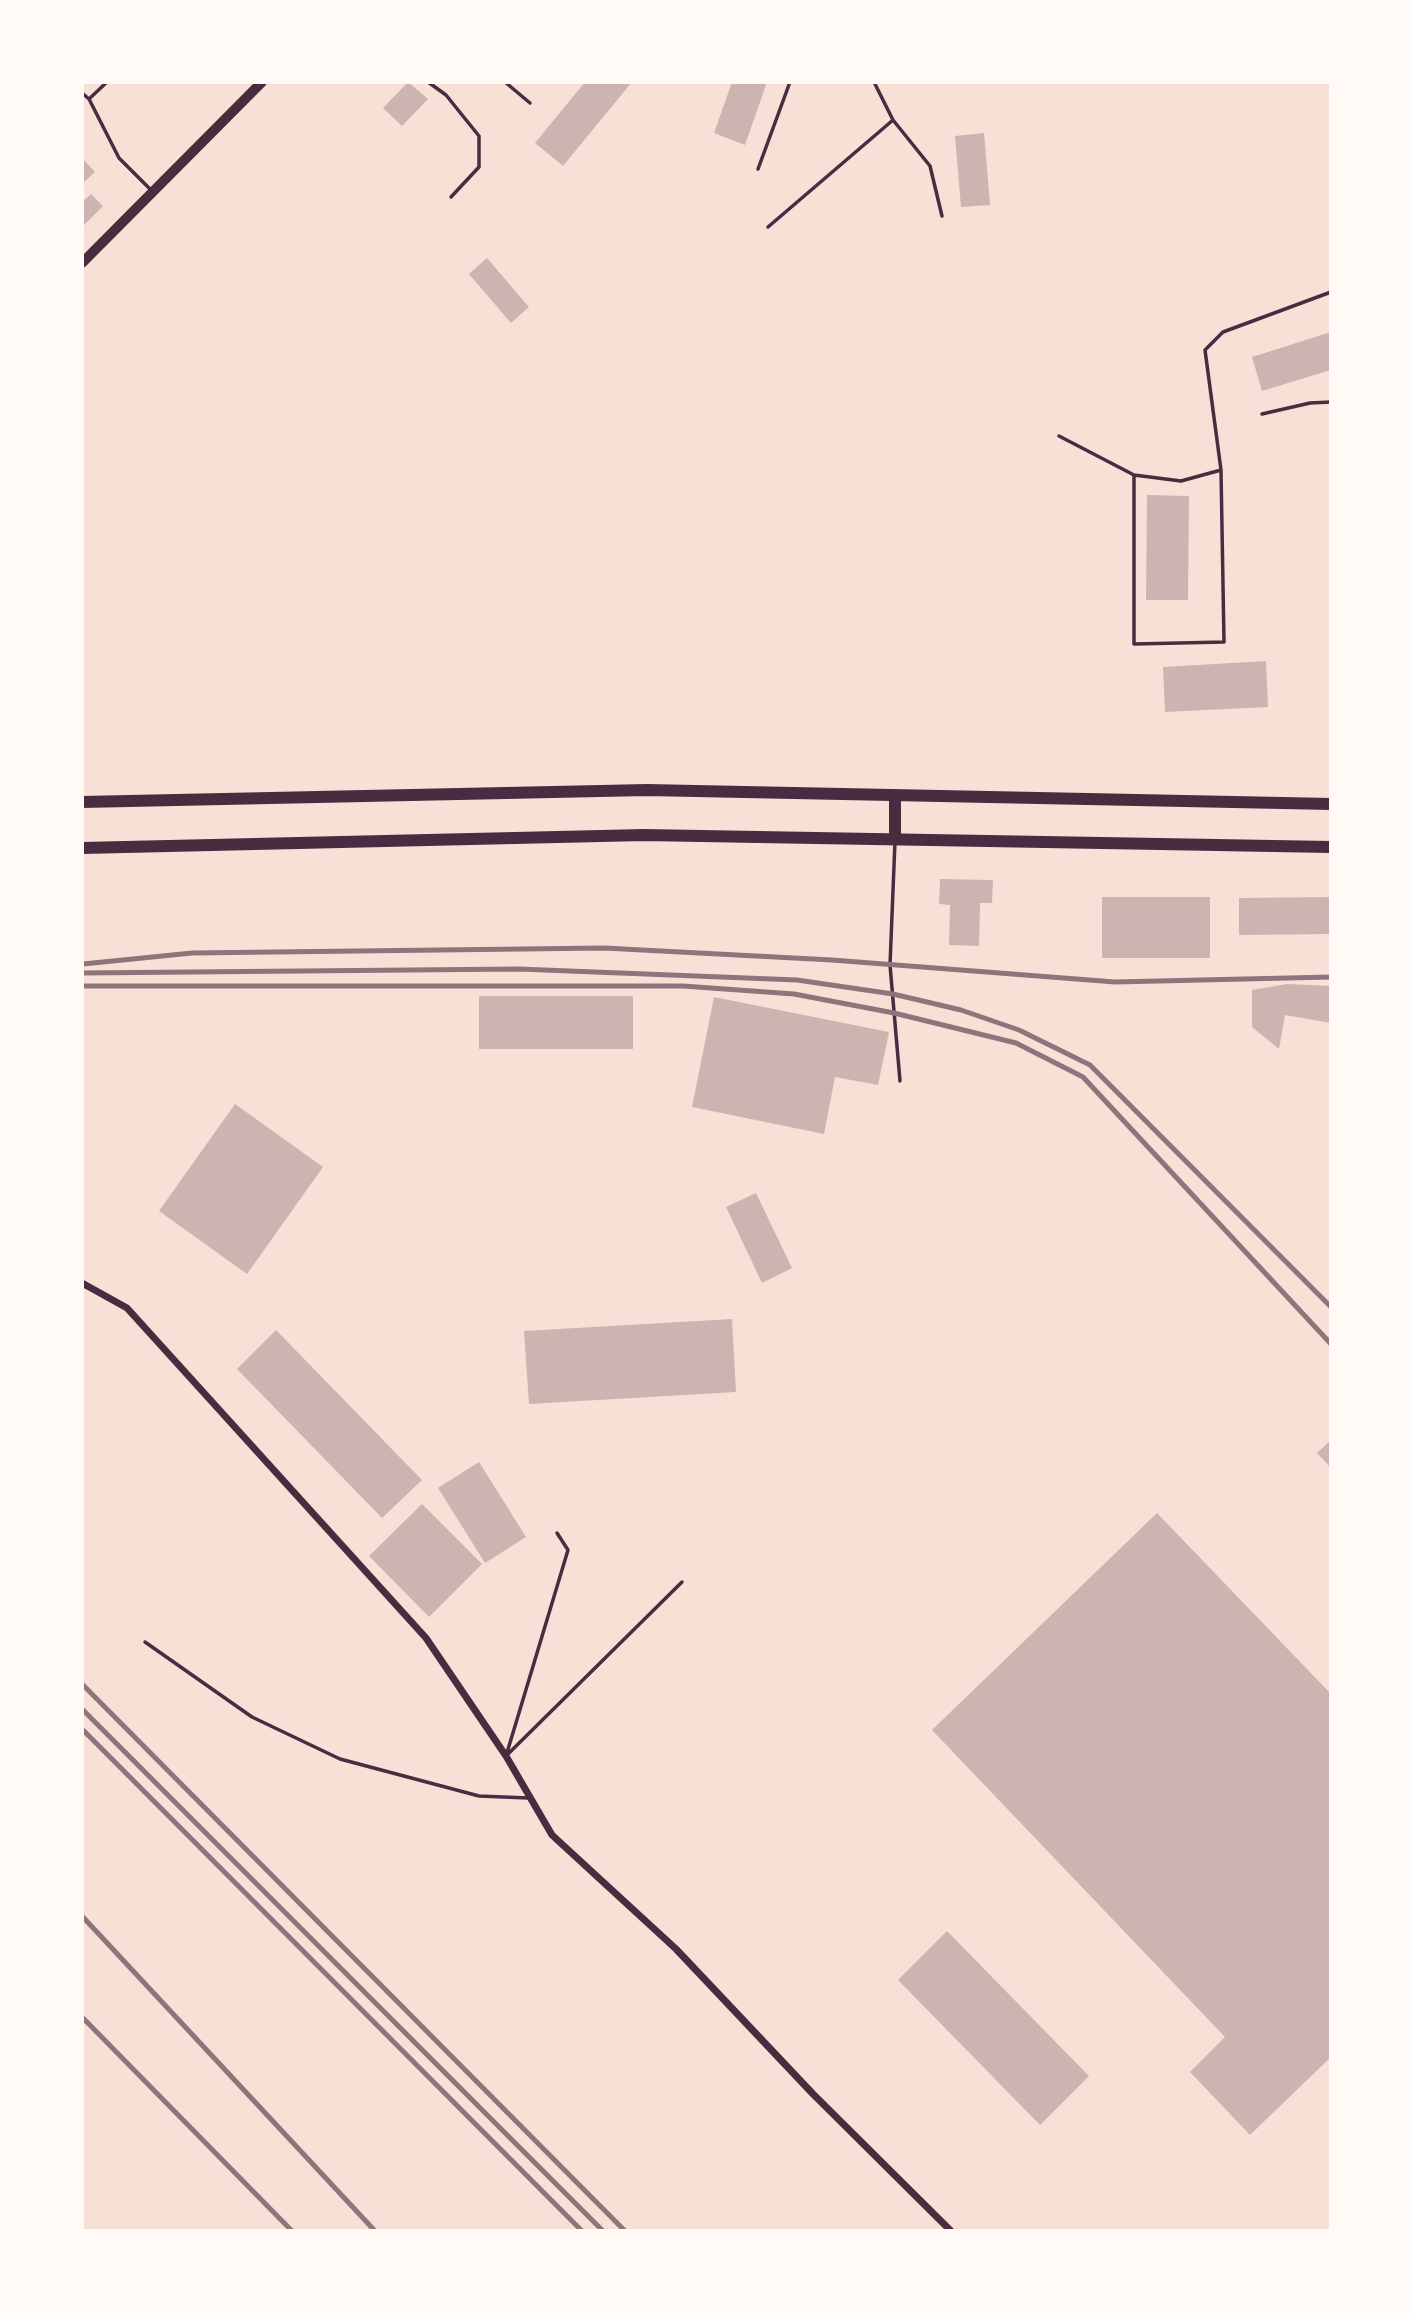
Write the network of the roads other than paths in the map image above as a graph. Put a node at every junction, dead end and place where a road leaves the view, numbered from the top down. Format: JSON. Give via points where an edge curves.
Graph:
{"nodes":[{"id":1,"x":107,"y":82,"type":"edge"},
{"id":2,"x":262,"y":82,"type":"edge"},
{"id":3,"x":428,"y":82,"type":"edge"},
{"id":4,"x":505,"y":82,"type":"edge"},
{"id":5,"x":790,"y":82,"type":"edge"},
{"id":6,"x":874,"y":82,"type":"edge"},
{"id":7,"x":82,"y":93,"type":"edge"},
{"id":8,"x":89,"y":99,"type":"junction"},
{"id":9,"x":530,"y":103,"type":"dead end"},
{"id":10,"x":893,"y":120,"type":"junction"},
{"id":11,"x":758,"y":169,"type":"dead end"},
{"id":12,"x":153,"y":191,"type":"junction"},
{"id":13,"x":451,"y":197,"type":"dead end"},
{"id":14,"x":942,"y":216,"type":"dead end"},
{"id":15,"x":768,"y":227,"type":"dead end"},
{"id":16,"x":82,"y":263,"type":"edge"},
{"id":17,"x":1331,"y":292,"type":"edge"},
{"id":18,"x":1331,"y":402,"type":"edge"},
{"id":19,"x":1262,"y":414,"type":"dead end"},
{"id":20,"x":1059,"y":436,"type":"dead end"},
{"id":21,"x":1221,"y":470,"type":"junction"},
{"id":22,"x":1134,"y":475,"type":"junction"},
{"id":23,"x":895,"y":796,"type":"junction"},
{"id":24,"x":82,"y":802,"type":"edge"},
{"id":25,"x":1331,"y":804,"type":"edge"},
{"id":26,"x":895,"y":839,"type":"junction"},
{"id":27,"x":1331,"y":847,"type":"edge"},
{"id":28,"x":82,"y":848,"type":"edge"},
{"id":29,"x":900,"y":1081,"type":"dead end"},
{"id":30,"x":82,"y":1283,"type":"edge"},
{"id":31,"x":557,"y":1533,"type":"dead end"},
{"id":32,"x":682,"y":1582,"type":"dead end"},
{"id":33,"x":145,"y":1642,"type":"dead end"},
{"id":34,"x":506,"y":1756,"type":"junction"},
{"id":35,"x":530,"y":1798,"type":"junction"},
{"id":36,"x":951,"y":2231,"type":"edge"}],
"edges":[{"from":1,"to":8,"type":"lane"},
{"from":2,"to":12,"type":"street"},
{"from":3,"to":13,"type":"lane","via":[[446,95],[479,136],[479,167]]},
{"from":4,"to":9,"type":"lane"},
{"from":5,"to":11,"type":"lane"},
{"from":6,"to":10,"type":"lane"},
{"from":7,"to":8,"type":"lane"},
{"from":8,"to":12,"type":"lane","via":[[119,158]]},
{"from":10,"to":14,"type":"lane","via":[[930,166]]},
{"from":10,"to":15,"type":"lane"},
{"from":12,"to":16,"type":"street"},
{"from":17,"to":21,"type":"lane","via":[[1223,332],[1205,350]]},
{"from":18,"to":19,"type":"lane"},
{"from":20,"to":22,"type":"lane"},
{"from":21,"to":22,"type":"lane","via":[[1181,481]]},
{"from":21,"to":22,"type":"lane","via":[[1224,642],[1135,643]]},
{"from":23,"to":24,"type":"main road","via":[[647,790]]},
{"from":23,"to":25,"type":"main road"},
{"from":23,"to":26,"type":"main road"},
{"from":26,"to":27,"type":"main road"},
{"from":26,"to":28,"type":"main road","via":[[644,835]]},
{"from":26,"to":29,"type":"lane","via":[[890,965]]},
{"from":30,"to":34,"type":"street","via":[[127,1308],[426,1638]]},
{"from":31,"to":34,"type":"lane","via":[[568,1550]]},
{"from":32,"to":34,"type":"lane"},
{"from":33,"to":35,"type":"lane","via":[[252,1717],[340,1759],[479,1796]]},
{"from":34,"to":35,"type":"street"},
{"from":35,"to":36,"type":"street","via":[[552,1835],[676,1949]]}]}
